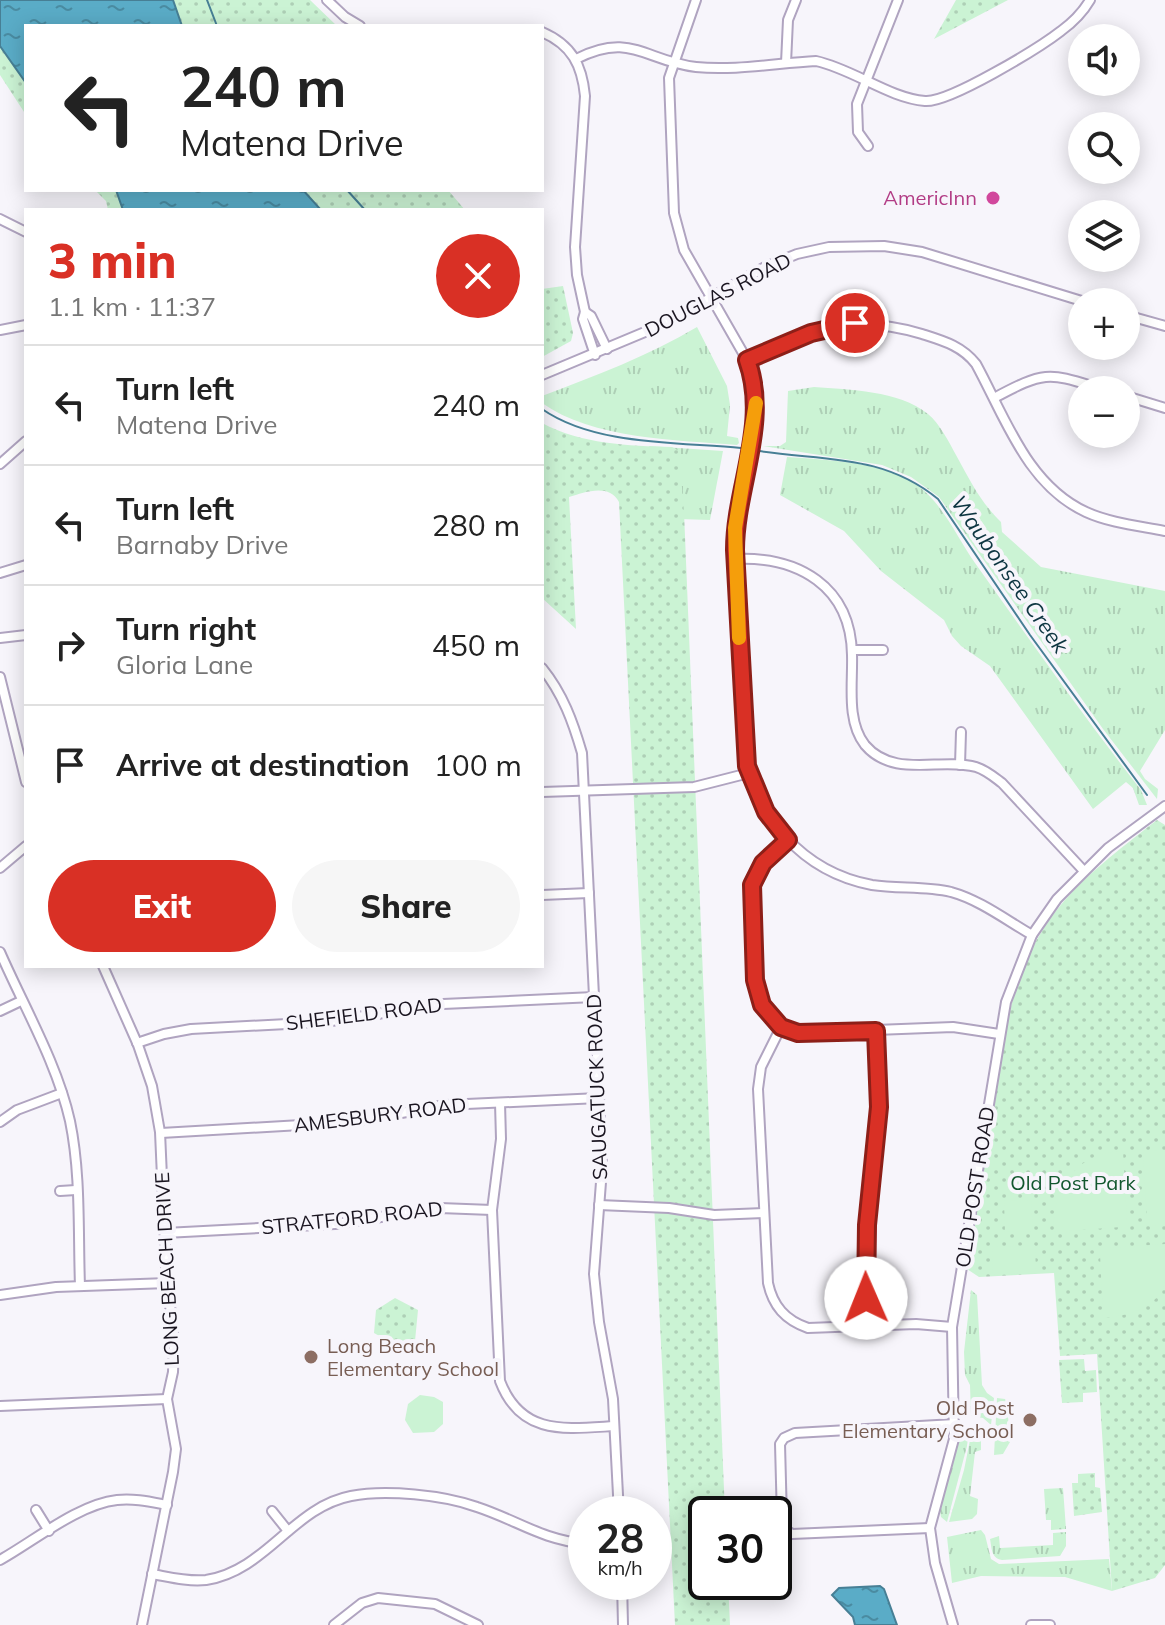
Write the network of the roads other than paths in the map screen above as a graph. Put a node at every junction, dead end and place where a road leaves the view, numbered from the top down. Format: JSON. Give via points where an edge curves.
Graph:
{"nodes":[{"id":1,"x":327,"y":0,"type":"edge"},
{"id":2,"x":696,"y":0,"type":"edge"},
{"id":3,"x":796,"y":0,"type":"edge"},
{"id":4,"x":898,"y":0,"type":"edge"},
{"id":5,"x":1090,"y":0,"type":"edge"},
{"id":6,"x":357,"y":24,"type":"edge"},
{"id":7,"x":544,"y":33,"type":"edge"},
{"id":8,"x":576,"y":59,"type":"junction"},
{"id":9,"x":674,"y":62,"type":"junction"},
{"id":10,"x":786,"y":63,"type":"junction"},
{"id":11,"x":866,"y":79,"type":"junction"},
{"id":12,"x":868,"y":146,"type":"dead end"},
{"id":13,"x":0,"y":219,"type":"edge"},
{"id":14,"x":24,"y":231,"type":"edge"},
{"id":15,"x":711,"y":297,"type":"junction"},
{"id":16,"x":1068,"y":297,"type":"edge"},
{"id":17,"x":585,"y":312,"type":"junction"},
{"id":18,"x":1140,"y":319,"type":"edge"},
{"id":19,"x":24,"y":325,"type":"edge"},
{"id":20,"x":1165,"y":326,"type":"edge"},
{"id":21,"x":0,"y":330,"type":"edge"},
{"id":22,"x":607,"y":349,"type":"junction"},
{"id":23,"x":595,"y":355,"type":"junction"},
{"id":24,"x":747,"y":360,"type":"junction"},
{"id":25,"x":544,"y":374,"type":"edge"},
{"id":26,"x":1068,"y":380,"type":"edge"},
{"id":27,"x":994,"y":398,"type":"junction"},
{"id":28,"x":1140,"y":400,"type":"edge"},
{"id":29,"x":1165,"y":408,"type":"edge"},
{"id":30,"x":24,"y":443,"type":"edge"},
{"id":31,"x":0,"y":464,"type":"edge"},
{"id":32,"x":1165,"y":531,"type":"edge"},
{"id":33,"x":735,"y":559,"type":"junction"},
{"id":34,"x":24,"y":566,"type":"edge"},
{"id":35,"x":0,"y":573,"type":"edge"},
{"id":36,"x":24,"y":635,"type":"edge"},
{"id":37,"x":0,"y":638,"type":"edge"},
{"id":38,"x":852,"y":650,"type":"junction"},
{"id":39,"x":883,"y":650,"type":"dead end"},
{"id":40,"x":544,"y":671,"type":"edge"},
{"id":41,"x":0,"y":677,"type":"edge"},
{"id":42,"x":24,"y":731,"type":"edge"},
{"id":43,"x":961,"y":732,"type":"dead end"},
{"id":44,"x":13,"y":734,"type":"junction"},
{"id":45,"x":960,"y":765,"type":"junction"},
{"id":46,"x":749,"y":773,"type":"junction"},
{"id":47,"x":24,"y":775,"type":"edge"},
{"id":48,"x":584,"y":790,"type":"junction"},
{"id":49,"x":544,"y":792,"type":"edge"},
{"id":50,"x":1165,"y":806,"type":"edge"},
{"id":51,"x":788,"y":840,"type":"junction"},
{"id":52,"x":24,"y":848,"type":"edge"},
{"id":53,"x":0,"y":868,"type":"edge"},
{"id":54,"x":1083,"y":870,"type":"junction"},
{"id":55,"x":589,"y":893,"type":"junction"},
{"id":56,"x":544,"y":895,"type":"edge"},
{"id":57,"x":1032,"y":935,"type":"junction"},
{"id":58,"x":0,"y":952,"type":"edge"},
{"id":59,"x":104,"y":968,"type":"edge"},
{"id":60,"x":594,"y":997,"type":"junction"},
{"id":61,"x":21,"y":1001,"type":"junction"},
{"id":62,"x":0,"y":1011,"type":"edge"},
{"id":63,"x":781,"y":1027,"type":"junction"},
{"id":64,"x":876,"y":1031,"type":"junction"},
{"id":65,"x":999,"y":1034,"type":"junction"},
{"id":66,"x":137,"y":1043,"type":"junction"},
{"id":67,"x":62,"y":1093,"type":"junction"},
{"id":68,"x":599,"y":1098,"type":"junction"},
{"id":69,"x":500,"y":1103,"type":"junction"},
{"id":70,"x":0,"y":1122,"type":"edge"},
{"id":71,"x":161,"y":1133,"type":"junction"},
{"id":72,"x":76,"y":1190,"type":"junction"},
{"id":73,"x":60,"y":1191,"type":"dead end"},
{"id":74,"x":599,"y":1205,"type":"junction"},
{"id":75,"x":492,"y":1210,"type":"junction"},
{"id":76,"x":764,"y":1213,"type":"junction"},
{"id":77,"x":165,"y":1233,"type":"junction"},
{"id":78,"x":168,"y":1283,"type":"junction"},
{"id":79,"x":80,"y":1286,"type":"junction"},
{"id":80,"x":0,"y":1295,"type":"edge"},
{"id":81,"x":868,"y":1326,"type":"junction"},
{"id":82,"x":952,"y":1327,"type":"junction"},
{"id":83,"x":167,"y":1399,"type":"junction"},
{"id":84,"x":0,"y":1406,"type":"edge"},
{"id":85,"x":955,"y":1424,"type":"junction"},
{"id":86,"x":614,"y":1426,"type":"junction"},
{"id":87,"x":618,"y":1496,"type":"edge"},
{"id":88,"x":167,"y":1505,"type":"junction"},
{"id":89,"x":36,"y":1510,"type":"dead end"},
{"id":90,"x":272,"y":1511,"type":"dead end"},
{"id":91,"x":930,"y":1528,"type":"junction"},
{"id":92,"x":49,"y":1531,"type":"junction"},
{"id":93,"x":288,"y":1531,"type":"junction"},
{"id":94,"x":568,"y":1540,"type":"edge"},
{"id":95,"x":0,"y":1560,"type":"edge"},
{"id":96,"x":152,"y":1574,"type":"junction"},
{"id":97,"x":622,"y":1600,"type":"edge"},
{"id":98,"x":472,"y":1623,"type":"edge"},
{"id":99,"x":142,"y":1625,"type":"edge"},
{"id":100,"x":334,"y":1625,"type":"edge"},
{"id":101,"x":623,"y":1625,"type":"edge"},
{"id":102,"x":953,"y":1625,"type":"edge"},
{"id":103,"x":1031,"y":1625,"type":"edge"},
{"id":104,"x":1050,"y":1625,"type":"edge"}],
"edges":[{"from":1,"to":6,"type":"street"},
{"from":2,"to":9,"type":"street"},
{"from":3,"to":10,"type":"street","via":[[787,28]]},
{"from":4,"to":11,"type":"street"},
{"from":5,"to":11,"type":"street","via":[[1061,32],[947,98],[922,101]]},
{"from":7,"to":8,"type":"street"},
{"from":8,"to":9,"type":"street","via":[[621,46]]},
{"from":8,"to":17,"type":"street","via":[[585,96],[575,247]]},
{"from":9,"to":10,"type":"street","via":[[697,67]]},
{"from":9,"to":15,"type":"street","via":[[669,92],[674,213],[684,250]]},
{"from":10,"to":11,"type":"street","via":[[816,61]]},
{"from":11,"to":12,"type":"street","via":[[856,119]]},
{"from":13,"to":14,"type":"street"},
{"from":15,"to":16,"type":"street","name":"DOUGLAS ROAD","via":[[797,254],[872,245],[922,252]]},
{"from":15,"to":22,"type":"street","name":"DOUGLAS ROAD"},
{"from":15,"to":24,"type":"street"},
{"from":17,"to":22,"type":"street"},
{"from":17,"to":23,"type":"street"},
{"from":18,"to":20,"type":"street"},
{"from":19,"to":21,"type":"street"},
{"from":22,"to":23,"type":"street","name":"DOUGLAS ROAD"},
{"from":23,"to":25,"type":"street","name":"DOUGLAS ROAD"},
{"from":24,"to":27,"type":"street","via":[[832,327],[886,324],[960,348],[976,364]]},
{"from":24,"to":33,"type":"street","via":[[757,397],[735,528]]},
{"from":26,"to":27,"type":"street","via":[[1048,375]]},
{"from":27,"to":32,"type":"street","via":[[1035,471],[1074,505],[1101,517]]},
{"from":28,"to":29,"type":"street"},
{"from":30,"to":31,"type":"street"},
{"from":33,"to":38,"type":"street","via":[[779,561],[819,581],[845,617]]},
{"from":33,"to":46,"type":"street"},
{"from":34,"to":35,"type":"street"},
{"from":36,"to":37,"type":"street"},
{"from":38,"to":39,"type":"street"},
{"from":38,"to":45,"type":"street","via":[[854,718],[866,745],[896,763]]},
{"from":40,"to":48,"type":"street","name":"SAUGATUCK ROAD","via":[[572,720],[582,753]]},
{"from":41,"to":44,"type":"street"},
{"from":42,"to":44,"type":"street"},
{"from":43,"to":45,"type":"street"},
{"from":44,"to":47,"type":"street"},
{"from":45,"to":54,"type":"street","via":[[981,769],[1002,783]]},
{"from":46,"to":48,"type":"street","via":[[694,787]]},
{"from":46,"to":51,"type":"street","via":[[766,812]]},
{"from":48,"to":49,"type":"street"},
{"from":48,"to":55,"type":"street","name":"SAUGATUCK ROAD"},
{"from":50,"to":54,"type":"street","name":"OLD POST ROAD"},
{"from":51,"to":57,"type":"street","via":[[841,876],[951,892]]},
{"from":51,"to":63,"type":"street","via":[[758,871],[751,894],[758,997]]},
{"from":52,"to":53,"type":"street"},
{"from":54,"to":57,"type":"street","name":"OLD POST ROAD"},
{"from":55,"to":56,"type":"street"},
{"from":55,"to":60,"type":"street","name":"SAUGATUCK ROAD"},
{"from":57,"to":65,"type":"street","name":"OLD POST ROAD","via":[[1012,982]]},
{"from":58,"to":61,"type":"street"},
{"from":59,"to":66,"type":"street","name":"LONG BEACH DRIVE"},
{"from":60,"to":66,"type":"street","name":"SHEFIELD ROAD","via":[[443,1004],[325,1022],[179,1031]]},
{"from":60,"to":68,"type":"street","name":"SAUGATUCK ROAD"},
{"from":61,"to":62,"type":"street"},
{"from":61,"to":67,"type":"street"},
{"from":63,"to":64,"type":"street","via":[[807,1034]]},
{"from":63,"to":76,"type":"street","via":[[759,1078]]},
{"from":64,"to":65,"type":"street","via":[[953,1027]]},
{"from":64,"to":81,"type":"street","via":[[879,1107],[865,1264]]},
{"from":65,"to":82,"type":"street","name":"OLD POST ROAD"},
{"from":66,"to":71,"type":"street","name":"LONG BEACH DRIVE"},
{"from":67,"to":70,"type":"street"},
{"from":67,"to":72,"type":"street","via":[[73,1140]]},
{"from":68,"to":69,"type":"street","name":"AMESBURY ROAD"},
{"from":68,"to":74,"type":"street","name":"SAUGATUCK ROAD"},
{"from":69,"to":71,"type":"street","name":"AMESBURY ROAD","via":[[424,1108],[352,1122]]},
{"from":69,"to":75,"type":"street"},
{"from":71,"to":77,"type":"street","name":"LONG BEACH DRIVE"},
{"from":72,"to":73,"type":"street"},
{"from":72,"to":79,"type":"street"},
{"from":74,"to":76,"type":"street","via":[[714,1215]]},
{"from":74,"to":86,"type":"street","name":"SAUGATUCK ROAD","via":[[594,1274]]},
{"from":75,"to":77,"type":"street","name":"STRATFORD ROAD","via":[[440,1208],[335,1224]]},
{"from":75,"to":86,"type":"street","via":[[498,1365],[510,1402],[543,1425]]},
{"from":76,"to":81,"type":"street","via":[[770,1289],[782,1320],[808,1328]]},
{"from":77,"to":78,"type":"street","name":"LONG BEACH DRIVE"},
{"from":78,"to":79,"type":"street"},
{"from":78,"to":83,"type":"street","name":"LONG BEACH DRIVE","via":[[174,1342]]},
{"from":79,"to":80,"type":"street"},
{"from":81,"to":82,"type":"street"},
{"from":82,"to":85,"type":"street","name":"OLD POST ROAD"},
{"from":83,"to":84,"type":"street"},
{"from":83,"to":88,"type":"street","name":"LONG BEACH DRIVE","via":[[176,1449]]},
{"from":85,"to":91,"type":"street","name":"OLD POST ROAD"},
{"from":85,"to":91,"type":"street","via":[[795,1433],[779,1448],[782,1520],[792,1534]]},
{"from":86,"to":87,"type":"street","name":"SAUGATUCK ROAD"},
{"from":88,"to":92,"type":"street","via":[[102,1502]]},
{"from":88,"to":96,"type":"street","name":"LONG BEACH DRIVE"},
{"from":89,"to":92,"type":"street"},
{"from":90,"to":93,"type":"street"},
{"from":91,"to":102,"type":"street","name":"OLD POST ROAD"},
{"from":92,"to":95,"type":"street"},
{"from":93,"to":94,"type":"street","via":[[332,1501],[385,1493],[464,1503]]},
{"from":93,"to":96,"type":"street","via":[[230,1574],[194,1580]]},
{"from":96,"to":99,"type":"street","name":"LONG BEACH DRIVE"},
{"from":97,"to":101,"type":"street"},
{"from":98,"to":100,"type":"street","via":[[435,1604],[378,1598],[362,1603]]},
{"from":103,"to":104,"type":"street"}]}
